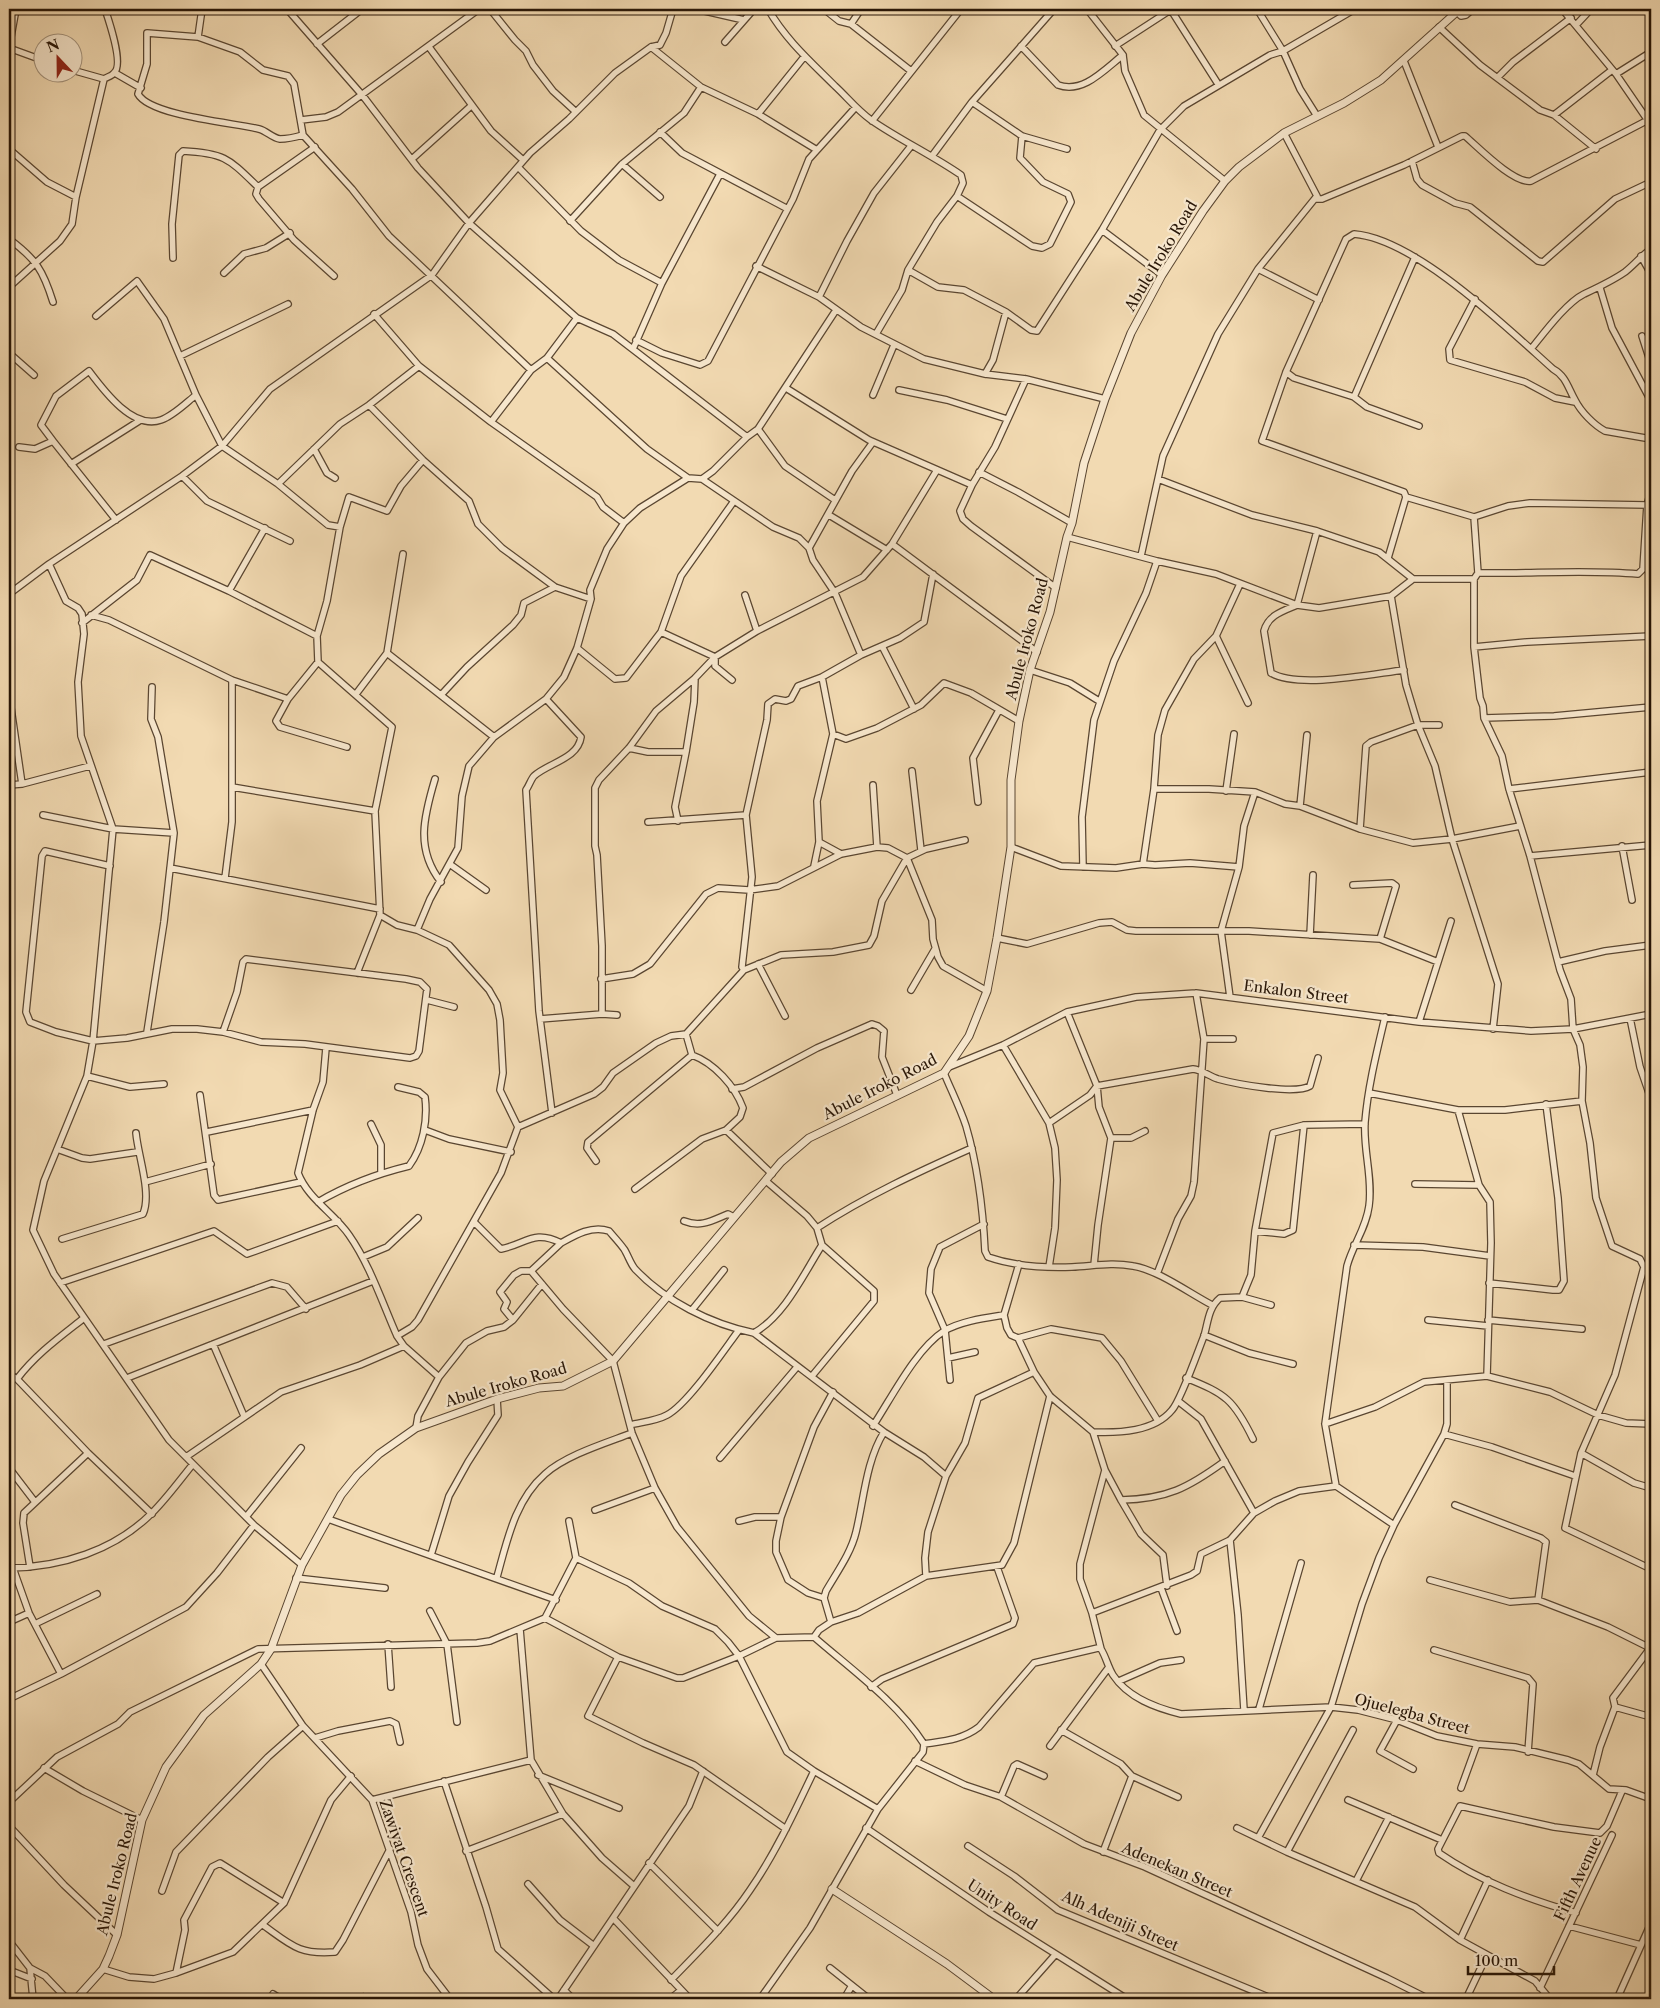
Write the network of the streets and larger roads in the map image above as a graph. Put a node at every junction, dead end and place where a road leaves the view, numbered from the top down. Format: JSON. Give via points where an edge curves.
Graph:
{"nodes":[{"id":1,"x":16,"y":9,"type":"edge"},
{"id":2,"x":105,"y":9,"type":"edge"},
{"id":3,"x":202,"y":9,"type":"edge"},
{"id":4,"x":287,"y":9,"type":"edge"},
{"id":5,"x":362,"y":9,"type":"edge"},
{"id":6,"x":479,"y":9,"type":"edge"},
{"id":7,"x":490,"y":9,"type":"edge"},
{"id":8,"x":673,"y":9,"type":"edge"},
{"id":9,"x":696,"y":9,"type":"edge"},
{"id":10,"x":754,"y":9,"type":"edge"},
{"id":11,"x":768,"y":9,"type":"edge"},
{"id":12,"x":824,"y":9,"type":"edge"},
{"id":13,"x":861,"y":9,"type":"edge"},
{"id":14,"x":961,"y":9,"type":"edge"},
{"id":15,"x":1054,"y":9,"type":"edge"},
{"id":16,"x":1087,"y":9,"type":"edge"},
{"id":17,"x":1256,"y":9,"type":"edge"},
{"id":18,"x":1355,"y":9,"type":"edge"},
{"id":19,"x":1473,"y":9,"type":"edge"},
{"id":20,"x":1562,"y":9,"type":"edge"},
{"id":21,"x":1592,"y":9,"type":"edge"},
{"id":22,"x":1172,"y":10,"type":"edge"},
{"id":23,"x":1458,"y":10,"type":"edge"},
{"id":24,"x":1571,"y":18,"type":"junction"},
{"id":25,"x":744,"y":20,"type":"junction"},
{"id":26,"x":851,"y":24,"type":"junction"},
{"id":27,"x":1577,"y":24,"type":"junction"},
{"id":28,"x":1439,"y":28,"type":"junction"},
{"id":29,"x":198,"y":38,"type":"junction"},
{"id":30,"x":725,"y":42,"type":"dead end"},
{"id":31,"x":317,"y":44,"type":"junction"},
{"id":32,"x":1021,"y":46,"type":"junction"},
{"id":33,"x":1115,"y":46,"type":"junction"},
{"id":34,"x":429,"y":47,"type":"junction"},
{"id":35,"x":9,"y":48,"type":"edge"},
{"id":36,"x":651,"y":48,"type":"junction"},
{"id":37,"x":1283,"y":50,"type":"junction"},
{"id":38,"x":1651,"y":52,"type":"edge"},
{"id":39,"x":1123,"y":55,"type":"junction"},
{"id":40,"x":32,"y":56,"type":"edge"},
{"id":41,"x":804,"y":57,"type":"junction"},
{"id":42,"x":1404,"y":61,"type":"junction"},
{"id":43,"x":911,"y":71,"type":"junction"},
{"id":44,"x":1614,"y":72,"type":"junction"},
{"id":45,"x":82,"y":73,"type":"edge"},
{"id":46,"x":115,"y":73,"type":"junction"},
{"id":47,"x":1498,"y":77,"type":"junction"},
{"id":48,"x":104,"y":79,"type":"junction"},
{"id":49,"x":1218,"y":84,"type":"junction"},
{"id":50,"x":701,"y":87,"type":"junction"},
{"id":51,"x":142,"y":88,"type":"junction"},
{"id":52,"x":362,"y":96,"type":"junction"},
{"id":53,"x":972,"y":102,"type":"junction"},
{"id":54,"x":471,"y":106,"type":"junction"},
{"id":55,"x":855,"y":108,"type":"junction"},
{"id":56,"x":576,"y":112,"type":"junction"},
{"id":57,"x":758,"y":114,"type":"junction"},
{"id":58,"x":1554,"y":115,"type":"junction"},
{"id":59,"x":1317,"y":116,"type":"junction"},
{"id":60,"x":302,"y":120,"type":"junction"},
{"id":61,"x":872,"y":121,"type":"junction"},
{"id":62,"x":1650,"y":122,"type":"edge"},
{"id":63,"x":1160,"y":130,"type":"junction"},
{"id":64,"x":660,"y":132,"type":"junction"},
{"id":65,"x":1284,"y":133,"type":"junction"},
{"id":66,"x":303,"y":135,"type":"junction"},
{"id":67,"x":1022,"y":136,"type":"junction"},
{"id":68,"x":911,"y":146,"type":"junction"},
{"id":69,"x":315,"y":147,"type":"junction"},
{"id":70,"x":1438,"y":147,"type":"junction"},
{"id":71,"x":9,"y":149,"type":"edge"},
{"id":72,"x":1067,"y":149,"type":"dead end"},
{"id":73,"x":1596,"y":149,"type":"junction"},
{"id":74,"x":817,"y":150,"type":"junction"},
{"id":75,"x":932,"y":156,"type":"junction"},
{"id":76,"x":412,"y":159,"type":"junction"},
{"id":77,"x":523,"y":160,"type":"junction"},
{"id":78,"x":1412,"y":161,"type":"junction"},
{"id":79,"x":622,"y":164,"type":"junction"},
{"id":80,"x":518,"y":168,"type":"junction"},
{"id":81,"x":720,"y":174,"type":"junction"},
{"id":82,"x":1225,"y":181,"type":"junction"},
{"id":83,"x":1651,"y":182,"type":"edge"},
{"id":84,"x":258,"y":187,"type":"junction"},
{"id":85,"x":957,"y":196,"type":"junction"},
{"id":86,"x":1317,"y":196,"type":"junction"},
{"id":87,"x":76,"y":197,"type":"junction"},
{"id":88,"x":660,"y":197,"type":"dead end"},
{"id":89,"x":786,"y":208,"type":"junction"},
{"id":90,"x":570,"y":221,"type":"junction"},
{"id":91,"x":469,"y":223,"type":"junction"},
{"id":92,"x":285,"y":228,"type":"junction"},
{"id":93,"x":1102,"y":230,"type":"junction"},
{"id":94,"x":290,"y":233,"type":"junction"},
{"id":95,"x":282,"y":236,"type":"junction"},
{"id":96,"x":9,"y":238,"type":"edge"},
{"id":97,"x":1651,"y":249,"type":"edge"},
{"id":98,"x":1641,"y":256,"type":"junction"},
{"id":99,"x":1415,"y":257,"type":"junction"},
{"id":100,"x":173,"y":258,"type":"dead end"},
{"id":101,"x":36,"y":262,"type":"junction"},
{"id":102,"x":756,"y":266,"type":"junction"},
{"id":103,"x":1258,"y":269,"type":"junction"},
{"id":104,"x":908,"y":270,"type":"junction"},
{"id":105,"x":224,"y":273,"type":"dead end"},
{"id":106,"x":1651,"y":274,"type":"edge"},
{"id":107,"x":432,"y":275,"type":"junction"},
{"id":108,"x":1162,"y":275,"type":"junction"},
{"id":109,"x":334,"y":276,"type":"dead end"},
{"id":110,"x":662,"y":283,"type":"junction"},
{"id":111,"x":9,"y":288,"type":"edge"},
{"id":112,"x":1600,"y":288,"type":"junction"},
{"id":113,"x":820,"y":298,"type":"junction"},
{"id":114,"x":1475,"y":299,"type":"junction"},
{"id":115,"x":1319,"y":300,"type":"junction"},
{"id":116,"x":53,"y":302,"type":"dead end"},
{"id":117,"x":288,"y":304,"type":"dead end"},
{"id":118,"x":836,"y":310,"type":"junction"},
{"id":119,"x":1006,"y":312,"type":"junction"},
{"id":120,"x":374,"y":314,"type":"junction"},
{"id":121,"x":96,"y":316,"type":"dead end"},
{"id":122,"x":577,"y":318,"type":"junction"},
{"id":123,"x":876,"y":334,"type":"junction"},
{"id":124,"x":1642,"y":336,"type":"dead end"},
{"id":125,"x":636,"y":340,"type":"junction"},
{"id":126,"x":894,"y":345,"type":"junction"},
{"id":127,"x":633,"y":349,"type":"junction"},
{"id":128,"x":1531,"y":349,"type":"junction"},
{"id":129,"x":9,"y":353,"type":"edge"},
{"id":130,"x":180,"y":356,"type":"junction"},
{"id":131,"x":547,"y":358,"type":"junction"},
{"id":132,"x":1651,"y":364,"type":"edge"},
{"id":133,"x":419,"y":366,"type":"junction"},
{"id":134,"x":532,"y":370,"type":"junction"},
{"id":135,"x":1286,"y":372,"type":"junction"},
{"id":136,"x":985,"y":374,"type":"junction"},
{"id":137,"x":34,"y":375,"type":"dead end"},
{"id":138,"x":1026,"y":379,"type":"junction"},
{"id":139,"x":786,"y":388,"type":"junction"},
{"id":140,"x":899,"y":390,"type":"dead end"},
{"id":141,"x":873,"y":395,"type":"dead end"},
{"id":142,"x":196,"y":396,"type":"junction"},
{"id":143,"x":1354,"y":397,"type":"junction"},
{"id":144,"x":1105,"y":399,"type":"junction"},
{"id":145,"x":1651,"y":401,"type":"edge"},
{"id":146,"x":1576,"y":402,"type":"junction"},
{"id":147,"x":369,"y":405,"type":"junction"},
{"id":148,"x":1006,"y":419,"type":"junction"},
{"id":149,"x":139,"y":421,"type":"junction"},
{"id":150,"x":491,"y":422,"type":"junction"},
{"id":151,"x":1419,"y":426,"type":"dead end"},
{"id":152,"x":758,"y":429,"type":"junction"},
{"id":153,"x":747,"y":437,"type":"junction"},
{"id":154,"x":1651,"y":439,"type":"edge"},
{"id":155,"x":54,"y":441,"type":"junction"},
{"id":156,"x":873,"y":442,"type":"junction"},
{"id":157,"x":222,"y":446,"type":"junction"},
{"id":158,"x":19,"y":447,"type":"dead end"},
{"id":159,"x":314,"y":449,"type":"junction"},
{"id":160,"x":423,"y":460,"type":"junction"},
{"id":161,"x":71,"y":464,"type":"junction"},
{"id":162,"x":937,"y":470,"type":"junction"},
{"id":163,"x":979,"y":472,"type":"junction"},
{"id":164,"x":182,"y":476,"type":"junction"},
{"id":165,"x":334,"y":478,"type":"dead end"},
{"id":166,"x":688,"y":478,"type":"junction"},
{"id":167,"x":702,"y":479,"type":"junction"},
{"id":168,"x":1158,"y":480,"type":"junction"},
{"id":169,"x":278,"y":484,"type":"junction"},
{"id":170,"x":972,"y":485,"type":"junction"},
{"id":171,"x":1651,"y":491,"type":"edge"},
{"id":172,"x":1406,"y":497,"type":"junction"},
{"id":173,"x":835,"y":500,"type":"junction"},
{"id":174,"x":734,"y":501,"type":"junction"},
{"id":175,"x":1647,"y":505,"type":"junction"},
{"id":176,"x":829,"y":515,"type":"junction"},
{"id":177,"x":1474,"y":517,"type":"junction"},
{"id":178,"x":116,"y":520,"type":"junction"},
{"id":179,"x":624,"y":523,"type":"junction"},
{"id":180,"x":1072,"y":523,"type":"junction"},
{"id":181,"x":340,"y":526,"type":"junction"},
{"id":182,"x":265,"y":528,"type":"junction"},
{"id":183,"x":1318,"y":531,"type":"junction"},
{"id":184,"x":1067,"y":537,"type":"junction"},
{"id":185,"x":290,"y":541,"type":"dead end"},
{"id":186,"x":892,"y":544,"type":"junction"},
{"id":187,"x":809,"y":548,"type":"junction"},
{"id":188,"x":887,"y":550,"type":"junction"},
{"id":189,"x":403,"y":554,"type":"dead end"},
{"id":190,"x":1141,"y":556,"type":"junction"},
{"id":191,"x":1388,"y":558,"type":"junction"},
{"id":192,"x":1157,"y":561,"type":"junction"},
{"id":193,"x":49,"y":564,"type":"junction"},
{"id":194,"x":1478,"y":573,"type":"junction"},
{"id":195,"x":933,"y":574,"type":"junction"},
{"id":196,"x":1413,"y":579,"type":"junction"},
{"id":197,"x":1474,"y":579,"type":"junction"},
{"id":198,"x":1240,"y":584,"type":"junction"},
{"id":199,"x":555,"y":587,"type":"junction"},
{"id":200,"x":1056,"y":588,"type":"junction"},
{"id":201,"x":229,"y":591,"type":"junction"},
{"id":202,"x":835,"y":593,"type":"junction"},
{"id":203,"x":9,"y":594,"type":"edge"},
{"id":204,"x":745,"y":595,"type":"dead end"},
{"id":205,"x":1392,"y":596,"type":"junction"},
{"id":206,"x":591,"y":599,"type":"junction"},
{"id":207,"x":1297,"y":605,"type":"junction"},
{"id":208,"x":91,"y":615,"type":"junction"},
{"id":209,"x":82,"y":623,"type":"junction"},
{"id":210,"x":758,"y":631,"type":"junction"},
{"id":211,"x":660,"y":632,"type":"junction"},
{"id":212,"x":317,"y":636,"type":"junction"},
{"id":213,"x":1216,"y":636,"type":"junction"},
{"id":214,"x":1651,"y":636,"type":"edge"},
{"id":215,"x":882,"y":646,"type":"junction"},
{"id":216,"x":1474,"y":647,"type":"junction"},
{"id":217,"x":577,"y":648,"type":"junction"},
{"id":218,"x":1037,"y":652,"type":"junction"},
{"id":219,"x":387,"y":653,"type":"junction"},
{"id":220,"x":861,"y":655,"type":"junction"},
{"id":221,"x":715,"y":657,"type":"junction"},
{"id":222,"x":318,"y":662,"type":"junction"},
{"id":223,"x":1030,"y":670,"type":"junction"},
{"id":224,"x":1404,"y":670,"type":"junction"},
{"id":225,"x":822,"y":677,"type":"junction"},
{"id":226,"x":695,"y":678,"type":"junction"},
{"id":227,"x":232,"y":680,"type":"junction"},
{"id":228,"x":732,"y":680,"type":"dead end"},
{"id":229,"x":152,"y":687,"type":"dead end"},
{"id":230,"x":356,"y":694,"type":"junction"},
{"id":231,"x":441,"y":696,"type":"junction"},
{"id":232,"x":288,"y":699,"type":"junction"},
{"id":233,"x":546,"y":699,"type":"junction"},
{"id":234,"x":1099,"y":701,"type":"junction"},
{"id":235,"x":1248,"y":703,"type":"dead end"},
{"id":236,"x":1651,"y":707,"type":"edge"},
{"id":237,"x":11,"y":708,"type":"dead end"},
{"id":238,"x":914,"y":709,"type":"junction"},
{"id":239,"x":999,"y":710,"type":"junction"},
{"id":240,"x":1484,"y":718,"type":"junction"},
{"id":241,"x":1019,"y":721,"type":"junction"},
{"id":242,"x":1418,"y":725,"type":"junction"},
{"id":243,"x":1439,"y":725,"type":"dead end"},
{"id":244,"x":833,"y":734,"type":"junction"},
{"id":245,"x":1234,"y":734,"type":"dead end"},
{"id":246,"x":1307,"y":735,"type":"dead end"},
{"id":247,"x":494,"y":737,"type":"junction"},
{"id":248,"x":347,"y":747,"type":"dead end"},
{"id":249,"x":629,"y":748,"type":"junction"},
{"id":250,"x":686,"y":752,"type":"junction"},
{"id":251,"x":90,"y":766,"type":"junction"},
{"id":252,"x":912,"y":771,"type":"dead end"},
{"id":253,"x":1651,"y":772,"type":"edge"},
{"id":254,"x":435,"y":779,"type":"dead end"},
{"id":255,"x":22,"y":784,"type":"junction"},
{"id":256,"x":873,"y":784,"type":"dead end"},
{"id":257,"x":9,"y":785,"type":"edge"},
{"id":258,"x":232,"y":787,"type":"junction"},
{"id":259,"x":1154,"y":789,"type":"junction"},
{"id":260,"x":1509,"y":789,"type":"junction"},
{"id":261,"x":1226,"y":791,"type":"junction"},
{"id":262,"x":1254,"y":792,"type":"junction"},
{"id":263,"x":978,"y":802,"type":"dead end"},
{"id":264,"x":1300,"y":806,"type":"junction"},
{"id":265,"x":375,"y":811,"type":"junction"},
{"id":266,"x":43,"y":815,"type":"dead end"},
{"id":267,"x":746,"y":815,"type":"junction"},
{"id":268,"x":678,"y":821,"type":"junction"},
{"id":269,"x":648,"y":822,"type":"dead end"},
{"id":270,"x":1520,"y":826,"type":"junction"},
{"id":271,"x":113,"y":829,"type":"junction"},
{"id":272,"x":1360,"y":829,"type":"junction"},
{"id":273,"x":174,"y":833,"type":"junction"},
{"id":274,"x":1452,"y":839,"type":"junction"},
{"id":275,"x":965,"y":840,"type":"dead end"},
{"id":276,"x":819,"y":842,"type":"junction"},
{"id":277,"x":1651,"y":845,"type":"edge"},
{"id":278,"x":1622,"y":846,"type":"junction"},
{"id":279,"x":1011,"y":847,"type":"junction"},
{"id":280,"x":878,"y":848,"type":"junction"},
{"id":281,"x":922,"y":850,"type":"junction"},
{"id":282,"x":841,"y":854,"type":"junction"},
{"id":283,"x":1530,"y":856,"type":"junction"},
{"id":284,"x":907,"y":858,"type":"junction"},
{"id":285,"x":1143,"y":864,"type":"junction"},
{"id":286,"x":451,"y":865,"type":"junction"},
{"id":287,"x":110,"y":866,"type":"junction"},
{"id":288,"x":814,"y":866,"type":"junction"},
{"id":289,"x":1083,"y":867,"type":"junction"},
{"id":290,"x":1239,"y":867,"type":"junction"},
{"id":291,"x":170,"y":868,"type":"junction"},
{"id":292,"x":1313,"y":876,"type":"dead end"},
{"id":293,"x":225,"y":878,"type":"junction"},
{"id":294,"x":441,"y":882,"type":"junction"},
{"id":295,"x":1353,"y":885,"type":"dead end"},
{"id":296,"x":486,"y":890,"type":"dead end"},
{"id":297,"x":749,"y":890,"type":"junction"},
{"id":298,"x":1632,"y":900,"type":"dead end"},
{"id":299,"x":380,"y":912,"type":"junction"},
{"id":300,"x":1450,"y":921,"type":"dead end"},
{"id":301,"x":417,"y":930,"type":"junction"},
{"id":302,"x":1222,"y":931,"type":"junction"},
{"id":303,"x":1310,"y":935,"type":"junction"},
{"id":304,"x":997,"y":938,"type":"junction"},
{"id":305,"x":1380,"y":939,"type":"junction"},
{"id":306,"x":1651,"y":945,"type":"edge"},
{"id":307,"x":935,"y":949,"type":"junction"},
{"id":308,"x":1438,"y":962,"type":"junction"},
{"id":309,"x":1558,"y":962,"type":"junction"},
{"id":310,"x":758,"y":964,"type":"junction"},
{"id":311,"x":744,"y":970,"type":"junction"},
{"id":312,"x":357,"y":973,"type":"junction"},
{"id":313,"x":601,"y":979,"type":"junction"},
{"id":314,"x":911,"y":990,"type":"dead end"},
{"id":315,"x":987,"y":991,"type":"junction"},
{"id":316,"x":1196,"y":992,"type":"junction"},
{"id":317,"x":1230,"y":997,"type":"junction"},
{"id":318,"x":428,"y":1000,"type":"junction"},
{"id":319,"x":454,"y":1007,"type":"dead end"},
{"id":320,"x":1067,"y":1012,"type":"junction"},
{"id":321,"x":602,"y":1014,"type":"junction"},
{"id":322,"x":1651,"y":1014,"type":"edge"},
{"id":323,"x":617,"y":1015,"type":"dead end"},
{"id":324,"x":785,"y":1016,"type":"dead end"},
{"id":325,"x":1384,"y":1016,"type":"junction"},
{"id":326,"x":1630,"y":1018,"type":"junction"},
{"id":327,"x":540,"y":1019,"type":"junction"},
{"id":328,"x":1419,"y":1022,"type":"junction"},
{"id":329,"x":1493,"y":1029,"type":"junction"},
{"id":330,"x":1573,"y":1029,"type":"junction"},
{"id":331,"x":147,"y":1032,"type":"junction"},
{"id":332,"x":223,"y":1032,"type":"junction"},
{"id":333,"x":686,"y":1034,"type":"junction"},
{"id":334,"x":1204,"y":1039,"type":"junction"},
{"id":335,"x":1233,"y":1039,"type":"dead end"},
{"id":336,"x":93,"y":1041,"type":"junction"},
{"id":337,"x":1002,"y":1045,"type":"junction"},
{"id":338,"x":326,"y":1048,"type":"junction"},
{"id":339,"x":692,"y":1055,"type":"junction"},
{"id":340,"x":1318,"y":1058,"type":"dead end"},
{"id":341,"x":946,"y":1070,"type":"junction"},
{"id":342,"x":1202,"y":1070,"type":"junction"},
{"id":343,"x":87,"y":1076,"type":"junction"},
{"id":344,"x":164,"y":1084,"type":"dead end"},
{"id":345,"x":1097,"y":1086,"type":"junction"},
{"id":346,"x":398,"y":1087,"type":"dead end"},
{"id":347,"x":744,"y":1087,"type":"junction"},
{"id":348,"x":732,"y":1089,"type":"junction"},
{"id":349,"x":1369,"y":1093,"type":"junction"},
{"id":350,"x":200,"y":1095,"type":"dead end"},
{"id":351,"x":897,"y":1095,"type":"junction"},
{"id":352,"x":740,"y":1100,"type":"junction"},
{"id":353,"x":1651,"y":1100,"type":"edge"},
{"id":354,"x":1582,"y":1101,"type":"junction"},
{"id":355,"x":1546,"y":1104,"type":"junction"},
{"id":356,"x":313,"y":1110,"type":"junction"},
{"id":357,"x":1458,"y":1110,"type":"junction"},
{"id":358,"x":552,"y":1113,"type":"junction"},
{"id":359,"x":1049,"y":1123,"type":"junction"},
{"id":360,"x":371,"y":1124,"type":"dead end"},
{"id":361,"x":1365,"y":1124,"type":"junction"},
{"id":362,"x":1304,"y":1125,"type":"junction"},
{"id":363,"x":518,"y":1127,"type":"junction"},
{"id":364,"x":425,"y":1130,"type":"junction"},
{"id":365,"x":726,"y":1130,"type":"junction"},
{"id":366,"x":1145,"y":1131,"type":"dead end"},
{"id":367,"x":207,"y":1132,"type":"junction"},
{"id":368,"x":136,"y":1133,"type":"dead end"},
{"id":369,"x":1111,"y":1138,"type":"junction"},
{"id":370,"x":972,"y":1148,"type":"junction"},
{"id":371,"x":57,"y":1149,"type":"junction"},
{"id":372,"x":137,"y":1152,"type":"junction"},
{"id":373,"x":511,"y":1152,"type":"junction"},
{"id":374,"x":596,"y":1161,"type":"dead end"},
{"id":375,"x":211,"y":1164,"type":"junction"},
{"id":376,"x":382,"y":1172,"type":"junction"},
{"id":377,"x":772,"y":1174,"type":"junction"},
{"id":378,"x":766,"y":1181,"type":"junction"},
{"id":379,"x":145,"y":1182,"type":"junction"},
{"id":380,"x":301,"y":1182,"type":"junction"},
{"id":381,"x":1416,"y":1184,"type":"dead end"},
{"id":382,"x":1480,"y":1184,"type":"junction"},
{"id":383,"x":635,"y":1189,"type":"dead end"},
{"id":384,"x":318,"y":1202,"type":"junction"},
{"id":385,"x":734,"y":1217,"type":"junction"},
{"id":386,"x":418,"y":1218,"type":"dead end"},
{"id":387,"x":338,"y":1221,"type":"junction"},
{"id":388,"x":684,"y":1221,"type":"dead end"},
{"id":389,"x":475,"y":1223,"type":"junction"},
{"id":390,"x":984,"y":1224,"type":"junction"},
{"id":391,"x":817,"y":1228,"type":"junction"},
{"id":392,"x":1255,"y":1231,"type":"junction"},
{"id":393,"x":62,"y":1239,"type":"dead end"},
{"id":394,"x":561,"y":1243,"type":"junction"},
{"id":395,"x":822,"y":1245,"type":"junction"},
{"id":396,"x":1354,"y":1245,"type":"junction"},
{"id":397,"x":1490,"y":1256,"type":"junction"},
{"id":398,"x":363,"y":1257,"type":"junction"},
{"id":399,"x":1019,"y":1264,"type":"junction"},
{"id":400,"x":1094,"y":1265,"type":"junction"},
{"id":401,"x":1049,"y":1266,"type":"junction"},
{"id":402,"x":724,"y":1270,"type":"dead end"},
{"id":403,"x":531,"y":1271,"type":"junction"},
{"id":404,"x":1157,"y":1274,"type":"junction"},
{"id":405,"x":373,"y":1281,"type":"junction"},
{"id":406,"x":60,"y":1283,"type":"junction"},
{"id":407,"x":1489,"y":1283,"type":"junction"},
{"id":408,"x":542,"y":1284,"type":"junction"},
{"id":409,"x":667,"y":1296,"type":"junction"},
{"id":410,"x":1242,"y":1297,"type":"junction"},
{"id":411,"x":1212,"y":1305,"type":"junction"},
{"id":412,"x":1271,"y":1305,"type":"dead end"},
{"id":413,"x":306,"y":1309,"type":"junction"},
{"id":414,"x":692,"y":1310,"type":"junction"},
{"id":415,"x":1004,"y":1315,"type":"junction"},
{"id":416,"x":84,"y":1318,"type":"junction"},
{"id":417,"x":513,"y":1320,"type":"junction"},
{"id":418,"x":1428,"y":1320,"type":"dead end"},
{"id":419,"x":1488,"y":1323,"type":"junction"},
{"id":420,"x":1582,"y":1329,"type":"dead end"},
{"id":421,"x":739,"y":1330,"type":"junction"},
{"id":422,"x":945,"y":1330,"type":"junction"},
{"id":423,"x":754,"y":1334,"type":"junction"},
{"id":424,"x":1204,"y":1335,"type":"junction"},
{"id":425,"x":397,"y":1336,"type":"junction"},
{"id":426,"x":1018,"y":1338,"type":"junction"},
{"id":427,"x":104,"y":1344,"type":"junction"},
{"id":428,"x":213,"y":1344,"type":"junction"},
{"id":429,"x":404,"y":1346,"type":"junction"},
{"id":430,"x":975,"y":1352,"type":"dead end"},
{"id":431,"x":948,"y":1358,"type":"junction"},
{"id":432,"x":613,"y":1361,"type":"junction"},
{"id":433,"x":1294,"y":1364,"type":"dead end"},
{"id":434,"x":797,"y":1367,"type":"junction"},
{"id":435,"x":1034,"y":1372,"type":"junction"},
{"id":436,"x":9,"y":1374,"type":"edge"},
{"id":437,"x":812,"y":1376,"type":"junction"},
{"id":438,"x":1488,"y":1376,"type":"junction"},
{"id":439,"x":439,"y":1377,"type":"junction"},
{"id":440,"x":127,"y":1378,"type":"junction"},
{"id":441,"x":1186,"y":1378,"type":"junction"},
{"id":442,"x":17,"y":1379,"type":"junction"},
{"id":443,"x":950,"y":1380,"type":"dead end"},
{"id":444,"x":1448,"y":1381,"type":"junction"},
{"id":445,"x":832,"y":1392,"type":"junction"},
{"id":446,"x":1050,"y":1396,"type":"junction"},
{"id":447,"x":497,"y":1399,"type":"junction"},
{"id":448,"x":1178,"y":1401,"type":"junction"},
{"id":449,"x":1598,"y":1415,"type":"junction"},
{"id":450,"x":244,"y":1416,"type":"junction"},
{"id":451,"x":1158,"y":1421,"type":"junction"},
{"id":452,"x":1325,"y":1424,"type":"junction"},
{"id":453,"x":1651,"y":1424,"type":"edge"},
{"id":454,"x":630,"y":1425,"type":"junction"},
{"id":455,"x":873,"y":1426,"type":"junction"},
{"id":456,"x":416,"y":1428,"type":"junction"},
{"id":457,"x":884,"y":1432,"type":"junction"},
{"id":458,"x":1094,"y":1432,"type":"junction"},
{"id":459,"x":632,"y":1433,"type":"junction"},
{"id":460,"x":1444,"y":1434,"type":"junction"},
{"id":461,"x":1253,"y":1439,"type":"dead end"},
{"id":462,"x":301,"y":1448,"type":"dead end"},
{"id":463,"x":1581,"y":1453,"type":"junction"},
{"id":464,"x":88,"y":1454,"type":"junction"},
{"id":465,"x":186,"y":1457,"type":"junction"},
{"id":466,"x":720,"y":1458,"type":"dead end"},
{"id":467,"x":1224,"y":1461,"type":"junction"},
{"id":468,"x":193,"y":1464,"type":"junction"},
{"id":469,"x":9,"y":1468,"type":"edge"},
{"id":470,"x":1105,"y":1470,"type":"junction"},
{"id":471,"x":946,"y":1476,"type":"junction"},
{"id":472,"x":1575,"y":1476,"type":"junction"},
{"id":473,"x":1336,"y":1486,"type":"junction"},
{"id":474,"x":655,"y":1488,"type":"junction"},
{"id":475,"x":1651,"y":1488,"type":"edge"},
{"id":476,"x":1121,"y":1500,"type":"junction"},
{"id":477,"x":35,"y":1502,"type":"junction"},
{"id":478,"x":1455,"y":1505,"type":"dead end"},
{"id":479,"x":595,"y":1510,"type":"dead end"},
{"id":480,"x":1254,"y":1513,"type":"junction"},
{"id":481,"x":152,"y":1514,"type":"junction"},
{"id":482,"x":246,"y":1517,"type":"junction"},
{"id":483,"x":781,"y":1517,"type":"junction"},
{"id":484,"x":328,"y":1519,"type":"junction"},
{"id":485,"x":569,"y":1521,"type":"dead end"},
{"id":486,"x":739,"y":1521,"type":"dead end"},
{"id":487,"x":254,"y":1525,"type":"junction"},
{"id":488,"x":1394,"y":1525,"type":"junction"},
{"id":489,"x":1230,"y":1540,"type":"junction"},
{"id":490,"x":431,"y":1555,"type":"junction"},
{"id":491,"x":576,"y":1558,"type":"junction"},
{"id":492,"x":1301,"y":1563,"type":"dead end"},
{"id":493,"x":302,"y":1565,"type":"junction"},
{"id":494,"x":30,"y":1566,"type":"junction"},
{"id":495,"x":997,"y":1567,"type":"junction"},
{"id":496,"x":11,"y":1568,"type":"edge"},
{"id":497,"x":1651,"y":1569,"type":"edge"},
{"id":498,"x":926,"y":1576,"type":"junction"},
{"id":499,"x":296,"y":1578,"type":"junction"},
{"id":500,"x":496,"y":1578,"type":"junction"},
{"id":501,"x":1430,"y":1580,"type":"dead end"},
{"id":502,"x":1164,"y":1587,"type":"junction"},
{"id":503,"x":385,"y":1588,"type":"dead end"},
{"id":504,"x":97,"y":1594,"type":"dead end"},
{"id":505,"x":824,"y":1598,"type":"junction"},
{"id":506,"x":556,"y":1600,"type":"junction"},
{"id":507,"x":1538,"y":1600,"type":"junction"},
{"id":508,"x":430,"y":1611,"type":"dead end"},
{"id":509,"x":29,"y":1613,"type":"junction"},
{"id":510,"x":1092,"y":1613,"type":"junction"},
{"id":511,"x":544,"y":1618,"type":"junction"},
{"id":512,"x":9,"y":1622,"type":"edge"},
{"id":513,"x":831,"y":1622,"type":"junction"},
{"id":514,"x":35,"y":1624,"type":"junction"},
{"id":515,"x":520,"y":1629,"type":"junction"},
{"id":516,"x":1177,"y":1631,"type":"dead end"},
{"id":517,"x":814,"y":1637,"type":"junction"},
{"id":518,"x":776,"y":1638,"type":"junction"},
{"id":519,"x":388,"y":1644,"type":"junction"},
{"id":520,"x":447,"y":1644,"type":"junction"},
{"id":521,"x":1651,"y":1647,"type":"edge"},
{"id":522,"x":271,"y":1649,"type":"junction"},
{"id":523,"x":1101,"y":1649,"type":"junction"},
{"id":524,"x":1434,"y":1650,"type":"dead end"},
{"id":525,"x":739,"y":1656,"type":"junction"},
{"id":526,"x":618,"y":1657,"type":"junction"},
{"id":527,"x":1181,"y":1660,"type":"dead end"},
{"id":528,"x":260,"y":1664,"type":"junction"},
{"id":529,"x":1110,"y":1668,"type":"junction"},
{"id":530,"x":61,"y":1674,"type":"junction"},
{"id":531,"x":1119,"y":1681,"type":"junction"},
{"id":532,"x":872,"y":1686,"type":"junction"},
{"id":533,"x":391,"y":1687,"type":"dead end"},
{"id":534,"x":9,"y":1699,"type":"edge"},
{"id":535,"x":1331,"y":1707,"type":"junction"},
{"id":536,"x":1615,"y":1707,"type":"junction"},
{"id":537,"x":1260,"y":1709,"type":"junction"},
{"id":538,"x":1244,"y":1710,"type":"junction"},
{"id":539,"x":1651,"y":1716,"type":"edge"},
{"id":540,"x":1397,"y":1720,"type":"junction"},
{"id":541,"x":457,"y":1722,"type":"dead end"},
{"id":542,"x":303,"y":1726,"type":"junction"},
{"id":543,"x":1061,"y":1730,"type":"junction"},
{"id":544,"x":1352,"y":1730,"type":"dead end"},
{"id":545,"x":316,"y":1738,"type":"junction"},
{"id":546,"x":400,"y":1742,"type":"dead end"},
{"id":547,"x":924,"y":1744,"type":"junction"},
{"id":548,"x":1477,"y":1744,"type":"junction"},
{"id":549,"x":1050,"y":1746,"type":"dead end"},
{"id":550,"x":1528,"y":1752,"type":"junction"},
{"id":551,"x":531,"y":1760,"type":"junction"},
{"id":552,"x":916,"y":1762,"type":"junction"},
{"id":553,"x":44,"y":1768,"type":"junction"},
{"id":554,"x":1413,"y":1769,"type":"dead end"},
{"id":555,"x":703,"y":1771,"type":"junction"},
{"id":556,"x":814,"y":1771,"type":"junction"},
{"id":557,"x":538,"y":1774,"type":"junction"},
{"id":558,"x":1593,"y":1775,"type":"junction"},
{"id":559,"x":351,"y":1776,"type":"junction"},
{"id":560,"x":1044,"y":1776,"type":"dead end"},
{"id":561,"x":1132,"y":1776,"type":"junction"},
{"id":562,"x":444,"y":1782,"type":"junction"},
{"id":563,"x":1461,"y":1788,"type":"dead end"},
{"id":564,"x":1622,"y":1791,"type":"junction"},
{"id":565,"x":1001,"y":1797,"type":"junction"},
{"id":566,"x":1178,"y":1797,"type":"dead end"},
{"id":567,"x":1651,"y":1799,"type":"edge"},
{"id":568,"x":372,"y":1800,"type":"junction"},
{"id":569,"x":1348,"y":1800,"type":"dead end"},
{"id":570,"x":9,"y":1802,"type":"edge"},
{"id":571,"x":619,"y":1808,"type":"dead end"},
{"id":572,"x":878,"y":1809,"type":"junction"},
{"id":573,"x":563,"y":1814,"type":"junction"},
{"id":574,"x":1389,"y":1817,"type":"junction"},
{"id":575,"x":142,"y":1820,"type":"junction"},
{"id":576,"x":9,"y":1826,"type":"edge"},
{"id":577,"x":866,"y":1828,"type":"junction"},
{"id":578,"x":1237,"y":1828,"type":"dead end"},
{"id":579,"x":786,"y":1829,"type":"junction"},
{"id":580,"x":1612,"y":1835,"type":"dead end"},
{"id":581,"x":1258,"y":1838,"type":"junction"},
{"id":582,"x":1442,"y":1840,"type":"junction"},
{"id":583,"x":968,"y":1846,"type":"dead end"},
{"id":584,"x":390,"y":1849,"type":"junction"},
{"id":585,"x":466,"y":1851,"type":"junction"},
{"id":586,"x":1103,"y":1852,"type":"junction"},
{"id":587,"x":1287,"y":1852,"type":"junction"},
{"id":588,"x":649,"y":1863,"type":"junction"},
{"id":589,"x":1488,"y":1880,"type":"junction"},
{"id":590,"x":1356,"y":1881,"type":"junction"},
{"id":591,"x":528,"y":1884,"type":"dead end"},
{"id":592,"x":634,"y":1886,"type":"junction"},
{"id":593,"x":832,"y":1889,"type":"junction"},
{"id":594,"x":162,"y":1891,"type":"dead end"},
{"id":595,"x":284,"y":1903,"type":"junction"},
{"id":596,"x":1576,"y":1913,"type":"junction"},
{"id":597,"x":613,"y":1918,"type":"junction"},
{"id":598,"x":1651,"y":1923,"type":"edge"},
{"id":599,"x":263,"y":1925,"type":"junction"},
{"id":600,"x":1569,"y":1926,"type":"junction"},
{"id":601,"x":718,"y":1931,"type":"junction"},
{"id":602,"x":117,"y":1935,"type":"junction"},
{"id":603,"x":1460,"y":1940,"type":"junction"},
{"id":604,"x":9,"y":1941,"type":"edge"},
{"id":605,"x":1641,"y":1945,"type":"junction"},
{"id":606,"x":594,"y":1946,"type":"junction"},
{"id":607,"x":1487,"y":1954,"type":"junction"},
{"id":608,"x":1055,"y":1955,"type":"junction"},
{"id":609,"x":30,"y":1968,"type":"junction"},
{"id":610,"x":103,"y":1968,"type":"junction"},
{"id":611,"x":830,"y":1968,"type":"dead end"},
{"id":612,"x":9,"y":1970,"type":"edge"},
{"id":613,"x":176,"y":1973,"type":"junction"},
{"id":614,"x":32,"y":1979,"type":"junction"},
{"id":615,"x":671,"y":1980,"type":"junction"},
{"id":616,"x":852,"y":1986,"type":"junction"},
{"id":617,"x":1540,"y":1988,"type":"junction"},
{"id":618,"x":564,"y":1990,"type":"junction"},
{"id":619,"x":680,"y":1990,"type":"junction"},
{"id":620,"x":273,"y":1994,"type":"dead end"},
{"id":621,"x":33,"y":1999,"type":"edge"},
{"id":622,"x":67,"y":1999,"type":"edge"},
{"id":623,"x":76,"y":1999,"type":"edge"},
{"id":624,"x":281,"y":1999,"type":"edge"},
{"id":625,"x":450,"y":1999,"type":"edge"},
{"id":626,"x":556,"y":1999,"type":"edge"},
{"id":627,"x":573,"y":1999,"type":"edge"},
{"id":628,"x":670,"y":1999,"type":"edge"},
{"id":629,"x":690,"y":1999,"type":"edge"},
{"id":630,"x":760,"y":1999,"type":"edge"},
{"id":631,"x":844,"y":1999,"type":"edge"},
{"id":632,"x":869,"y":1999,"type":"edge"},
{"id":633,"x":994,"y":1999,"type":"edge"},
{"id":634,"x":1016,"y":1999,"type":"edge"},
{"id":635,"x":1127,"y":1999,"type":"edge"},
{"id":636,"x":1273,"y":1999,"type":"edge"},
{"id":637,"x":1429,"y":1999,"type":"edge"},
{"id":638,"x":1466,"y":1999,"type":"edge"},
{"id":639,"x":1550,"y":1999,"type":"edge"},
{"id":640,"x":1617,"y":1999,"type":"edge"}],
"edges":[{"from":1,"to":35,"type":"street"},
{"from":2,"to":46,"type":"street","via":[[118,62]]},
{"from":3,"to":29,"type":"street"},
{"from":4,"to":31,"type":"street"},
{"from":5,"to":31,"type":"street"},
{"from":6,"to":34,"type":"street"},
{"from":7,"to":56,"type":"street","via":[[526,51],[533,66],[553,91]]},
{"from":8,"to":36,"type":"street","via":[[664,39],[660,45]]},
{"from":9,"to":25,"type":"street"},
{"from":10,"to":25,"type":"street"},
{"from":11,"to":41,"type":"street","via":[[779,29]]},
{"from":12,"to":26,"type":"street","via":[[838,21]]},
{"from":13,"to":26,"type":"street"},
{"from":14,"to":43,"type":"street"},
{"from":15,"to":32,"type":"street"},
{"from":16,"to":33,"type":"street"},
{"from":17,"to":37,"type":"street"},
{"from":18,"to":37,"type":"street"},
{"from":19,"to":23,"type":"street","via":[[1461,16]]},
{"from":20,"to":24,"type":"street"},
{"from":21,"to":27,"type":"street"},
{"from":22,"to":33,"type":"street"},
{"from":22,"to":49,"type":"street"},
{"from":23,"to":28,"type":"street","name":"Abule Iroko Road"},
{"from":24,"to":27,"type":"street"},
{"from":24,"to":47,"type":"street"},
{"from":25,"to":30,"type":"street"},
{"from":26,"to":43,"type":"street"},
{"from":27,"to":44,"type":"street"},
{"from":28,"to":42,"type":"street","name":"Abule Iroko Road"},
{"from":28,"to":47,"type":"street"},
{"from":29,"to":51,"type":"street","via":[[147,33],[147,64]]},
{"from":29,"to":60,"type":"street","via":[[240,52],[263,70],[288,76],[294,84]]},
{"from":31,"to":52,"type":"street"},
{"from":32,"to":39,"type":"street","via":[[1058,85],[1064,87],[1083,84]]},
{"from":32,"to":53,"type":"street"},
{"from":33,"to":39,"type":"street"},
{"from":34,"to":52,"type":"street"},
{"from":34,"to":54,"type":"street"},
{"from":35,"to":40,"type":"street"},
{"from":36,"to":50,"type":"street"},
{"from":36,"to":56,"type":"street","via":[[615,74]]},
{"from":37,"to":49,"type":"street"},
{"from":37,"to":59,"type":"street"},
{"from":38,"to":44,"type":"street"},
{"from":39,"to":63,"type":"street","via":[[1125,72],[1139,105],[1144,115]]},
{"from":41,"to":55,"type":"street"},
{"from":41,"to":57,"type":"street"},
{"from":42,"to":59,"type":"street","name":"Abule Iroko Road","via":[[1372,86]]},
{"from":42,"to":70,"type":"street"},
{"from":43,"to":61,"type":"street"},
{"from":44,"to":58,"type":"street"},
{"from":44,"to":62,"type":"street"},
{"from":45,"to":48,"type":"street"},
{"from":46,"to":48,"type":"street"},
{"from":46,"to":51,"type":"street"},
{"from":47,"to":58,"type":"street","via":[[1540,110]]},
{"from":48,"to":87,"type":"street"},
{"from":49,"to":63,"type":"street","via":[[1184,106]]},
{"from":50,"to":57,"type":"street"},
{"from":50,"to":64,"type":"street","via":[[684,113]]},
{"from":51,"to":66,"type":"street","via":[[138,94],[150,105],[218,123],[261,129],[278,139]]},
{"from":52,"to":60,"type":"street","via":[[331,115]]},
{"from":52,"to":76,"type":"street"},
{"from":53,"to":67,"type":"street"},
{"from":53,"to":75,"type":"street"},
{"from":54,"to":76,"type":"street"},
{"from":54,"to":77,"type":"street","via":[[491,131]]},
{"from":55,"to":61,"type":"street"},
{"from":55,"to":74,"type":"street"},
{"from":56,"to":77,"type":"street"},
{"from":57,"to":74,"type":"street"},
{"from":58,"to":73,"type":"street"},
{"from":59,"to":65,"type":"street","name":"Abule Iroko Road"},
{"from":60,"to":66,"type":"street"},
{"from":61,"to":68,"type":"street"},
{"from":62,"to":73,"type":"street"},
{"from":63,"to":82,"type":"street"},
{"from":63,"to":93,"type":"street"},
{"from":64,"to":79,"type":"street"},
{"from":64,"to":81,"type":"street","via":[[682,152]]},
{"from":65,"to":82,"type":"street","name":"Abule Iroko Road"},
{"from":65,"to":86,"type":"street"},
{"from":66,"to":69,"type":"street"},
{"from":67,"to":72,"type":"street"},
{"from":67,"to":85,"type":"street","via":[[1022,161],[1043,182],[1070,198],[1071,202],[1050,244],[1042,248],[1032,246]]},
{"from":68,"to":75,"type":"street"},
{"from":68,"to":113,"type":"street","via":[[874,193]]},
{"from":69,"to":84,"type":"street"},
{"from":69,"to":107,"type":"street","via":[[389,236]]},
{"from":70,"to":73,"type":"street","via":[[1465,136],[1502,168],[1526,182]]},
{"from":70,"to":78,"type":"street"},
{"from":71,"to":87,"type":"street","via":[[47,182]]},
{"from":74,"to":89,"type":"street"},
{"from":75,"to":85,"type":"street","via":[[962,175],[963,182]]},
{"from":76,"to":91,"type":"street"},
{"from":77,"to":80,"type":"street"},
{"from":78,"to":83,"type":"street","via":[[1422,185],[1455,203],[1470,207],[1543,262],[1615,200]]},
{"from":78,"to":86,"type":"street","via":[[1328,197],[1317,199]]},
{"from":79,"to":88,"type":"street"},
{"from":79,"to":90,"type":"street"},
{"from":80,"to":90,"type":"street"},
{"from":80,"to":91,"type":"street"},
{"from":81,"to":89,"type":"street"},
{"from":81,"to":110,"type":"street"},
{"from":82,"to":108,"type":"street","name":"Abule Iroko Road"},
{"from":84,"to":92,"type":"street","via":[[256,194],[259,199]]},
{"from":84,"to":100,"type":"street","via":[[224,157],[209,152],[183,151],[179,155],[172,224]]},
{"from":85,"to":104,"type":"street","via":[[936,222]]},
{"from":86,"to":103,"type":"street"},
{"from":87,"to":101,"type":"street","via":[[72,224],[60,241]]},
{"from":89,"to":102,"type":"street"},
{"from":90,"to":110,"type":"street","via":[[619,260]]},
{"from":91,"to":107,"type":"street"},
{"from":91,"to":122,"type":"street"},
{"from":92,"to":94,"type":"street"},
{"from":92,"to":95,"type":"street"},
{"from":93,"to":108,"type":"street"},
{"from":93,"to":119,"type":"street","via":[[1037,331]]},
{"from":94,"to":95,"type":"street"},
{"from":94,"to":109,"type":"street"},
{"from":95,"to":105,"type":"street","via":[[266,248],[241,256]]},
{"from":96,"to":101,"type":"street"},
{"from":97,"to":98,"type":"street"},
{"from":98,"to":106,"type":"street"},
{"from":98,"to":112,"type":"street","via":[[1626,271]]},
{"from":99,"to":114,"type":"street"},
{"from":99,"to":115,"type":"street","via":[[1354,234],[1346,239]]},
{"from":99,"to":143,"type":"street"},
{"from":101,"to":111,"type":"street"},
{"from":101,"to":116,"type":"street"},
{"from":102,"to":113,"type":"street"},
{"from":102,"to":125,"type":"street","via":[[704,364],[662,353]]},
{"from":103,"to":115,"type":"street"},
{"from":103,"to":168,"type":"street","via":[[1218,334],[1163,456]]},
{"from":104,"to":119,"type":"street","via":[[938,287],[964,290]]},
{"from":104,"to":123,"type":"street","via":[[902,290]]},
{"from":107,"to":120,"type":"street"},
{"from":107,"to":134,"type":"street"},
{"from":108,"to":144,"type":"street","name":"Abule Iroko Road","via":[[1131,333]]},
{"from":110,"to":125,"type":"street"},
{"from":112,"to":128,"type":"street","via":[[1584,294]]},
{"from":112,"to":145,"type":"street","via":[[1612,328]]},
{"from":113,"to":118,"type":"street"},
{"from":114,"to":128,"type":"street"},
{"from":114,"to":146,"type":"street","via":[[1449,349],[1450,360],[1526,382],[1556,398]]},
{"from":115,"to":135,"type":"street"},
{"from":117,"to":130,"type":"street"},
{"from":118,"to":123,"type":"street"},
{"from":118,"to":139,"type":"street"},
{"from":119,"to":136,"type":"street","via":[[993,360]]},
{"from":120,"to":133,"type":"street"},
{"from":120,"to":157,"type":"street","via":[[270,389]]},
{"from":121,"to":130,"type":"street","via":[[137,281],[161,313]]},
{"from":122,"to":127,"type":"street","via":[[613,334]]},
{"from":122,"to":131,"type":"street"},
{"from":123,"to":126,"type":"street"},
{"from":124,"to":132,"type":"street"},
{"from":125,"to":127,"type":"street"},
{"from":126,"to":136,"type":"street","via":[[924,359]]},
{"from":126,"to":141,"type":"street"},
{"from":127,"to":153,"type":"street"},
{"from":128,"to":146,"type":"street","via":[[1559,372]]},
{"from":129,"to":137,"type":"street"},
{"from":130,"to":142,"type":"street"},
{"from":131,"to":134,"type":"street"},
{"from":131,"to":166,"type":"street","via":[[647,449]]},
{"from":133,"to":147,"type":"street"},
{"from":133,"to":150,"type":"street"},
{"from":134,"to":150,"type":"street"},
{"from":135,"to":143,"type":"street","via":[[1294,378]]},
{"from":135,"to":172,"type":"street","via":[[1262,441],[1400,490]]},
{"from":136,"to":138,"type":"street"},
{"from":138,"to":144,"type":"street"},
{"from":138,"to":148,"type":"street"},
{"from":139,"to":152,"type":"street"},
{"from":139,"to":156,"type":"street"},
{"from":140,"to":148,"type":"street","via":[[947,400]]},
{"from":142,"to":149,"type":"street","via":[[161,420]]},
{"from":142,"to":157,"type":"street"},
{"from":143,"to":151,"type":"street","via":[[1367,407]]},
{"from":144,"to":180,"type":"street","name":"Abule Iroko Road","via":[[1084,463]]},
{"from":146,"to":154,"type":"street","via":[[1605,431]]},
{"from":147,"to":159,"type":"street","via":[[340,424]]},
{"from":147,"to":160,"type":"street"},
{"from":148,"to":163,"type":"street","via":[[995,447]]},
{"from":149,"to":155,"type":"street","via":[[110,398],[89,372],[56,396],[40,425]]},
{"from":149,"to":161,"type":"street"},
{"from":150,"to":179,"type":"street","via":[[597,497],[603,507]]},
{"from":152,"to":153,"type":"street"},
{"from":152,"to":173,"type":"street","via":[[785,466]]},
{"from":153,"to":167,"type":"street"},
{"from":155,"to":158,"type":"street","via":[[35,449]]},
{"from":155,"to":161,"type":"street"},
{"from":156,"to":162,"type":"street"},
{"from":156,"to":173,"type":"street"},
{"from":157,"to":164,"type":"street"},
{"from":157,"to":169,"type":"street"},
{"from":159,"to":165,"type":"street","via":[[327,473]]},
{"from":159,"to":169,"type":"street"},
{"from":160,"to":181,"type":"street","via":[[401,486],[387,511],[349,497]]},
{"from":160,"to":199,"type":"street","via":[[469,501],[478,524],[502,548]]},
{"from":161,"to":178,"type":"street"},
{"from":162,"to":170,"type":"street"},
{"from":162,"to":186,"type":"street"},
{"from":163,"to":170,"type":"street"},
{"from":163,"to":180,"type":"street"},
{"from":164,"to":178,"type":"street"},
{"from":164,"to":182,"type":"street","via":[[206,501]]},
{"from":166,"to":167,"type":"street"},
{"from":166,"to":179,"type":"street","via":[[640,508]]},
{"from":167,"to":174,"type":"street"},
{"from":168,"to":183,"type":"street","via":[[1252,515]]},
{"from":168,"to":190,"type":"street"},
{"from":169,"to":181,"type":"street","via":[[328,525]]},
{"from":170,"to":200,"type":"street","via":[[960,511],[963,519]]},
{"from":171,"to":175,"type":"street"},
{"from":172,"to":177,"type":"street"},
{"from":172,"to":191,"type":"street"},
{"from":173,"to":176,"type":"street"},
{"from":174,"to":187,"type":"street","via":[[773,527],[798,538]]},
{"from":174,"to":211,"type":"street","via":[[681,576]]},
{"from":175,"to":177,"type":"street","via":[[1530,503]]},
{"from":175,"to":194,"type":"street","via":[[1643,569],[1638,574],[1593,570]]},
{"from":176,"to":187,"type":"street"},
{"from":176,"to":188,"type":"street"},
{"from":177,"to":194,"type":"street"},
{"from":178,"to":193,"type":"street"},
{"from":179,"to":206,"type":"street","via":[[607,549],[590,590]]},
{"from":180,"to":184,"type":"street","name":"Abule Iroko Road"},
{"from":181,"to":212,"type":"street","via":[[327,601]]},
{"from":182,"to":185,"type":"street"},
{"from":182,"to":201,"type":"street"},
{"from":183,"to":191,"type":"street"},
{"from":183,"to":207,"type":"street"},
{"from":184,"to":190,"type":"street"},
{"from":184,"to":200,"type":"street","name":"Abule Iroko Road"},
{"from":186,"to":188,"type":"street"},
{"from":186,"to":195,"type":"street"},
{"from":187,"to":202,"type":"street","via":[[813,560]]},
{"from":188,"to":202,"type":"street","via":[[863,577]]},
{"from":189,"to":219,"type":"street"},
{"from":190,"to":192,"type":"street"},
{"from":191,"to":196,"type":"street"},
{"from":192,"to":198,"type":"street","via":[[1216,574]]},
{"from":192,"to":234,"type":"street"},
{"from":193,"to":203,"type":"street"},
{"from":193,"to":209,"type":"street","via":[[66,600],[82,614]]},
{"from":194,"to":197,"type":"street"},
{"from":195,"to":215,"type":"street","via":[[924,622]]},
{"from":195,"to":218,"type":"street"},
{"from":196,"to":197,"type":"street"},
{"from":196,"to":205,"type":"street"},
{"from":197,"to":216,"type":"street"},
{"from":198,"to":207,"type":"street"},
{"from":198,"to":213,"type":"street"},
{"from":199,"to":206,"type":"street"},
{"from":199,"to":231,"type":"street","via":[[524,603],[521,615],[513,625]]},
{"from":200,"to":218,"type":"street","name":"Abule Iroko Road"},
{"from":201,"to":208,"type":"street","via":[[150,555],[137,580]]},
{"from":201,"to":212,"type":"street"},
{"from":202,"to":210,"type":"street"},
{"from":202,"to":220,"type":"street"},
{"from":204,"to":210,"type":"street"},
{"from":205,"to":207,"type":"street","via":[[1319,608]]},
{"from":205,"to":224,"type":"street"},
{"from":206,"to":217,"type":"street"},
{"from":207,"to":224,"type":"street","via":[[1270,617],[1265,624],[1271,673],[1313,681]]},
{"from":208,"to":209,"type":"street"},
{"from":208,"to":227,"type":"street","via":[[109,620]]},
{"from":209,"to":251,"type":"street","via":[[84,634],[78,682],[80,724]]},
{"from":210,"to":221,"type":"street"},
{"from":211,"to":217,"type":"street","via":[[626,678],[619,680]]},
{"from":211,"to":221,"type":"street"},
{"from":212,"to":222,"type":"street"},
{"from":213,"to":235,"type":"street"},
{"from":213,"to":259,"type":"street","via":[[1194,659],[1165,710],[1158,735]]},
{"from":214,"to":216,"type":"street"},
{"from":215,"to":220,"type":"street"},
{"from":215,"to":238,"type":"street"},
{"from":216,"to":240,"type":"street"},
{"from":217,"to":233,"type":"street","via":[[564,677]]},
{"from":218,"to":223,"type":"street","name":"Abule Iroko Road"},
{"from":219,"to":230,"type":"street"},
{"from":219,"to":231,"type":"street"},
{"from":220,"to":225,"type":"street"},
{"from":221,"to":226,"type":"street"},
{"from":221,"to":228,"type":"street","via":[[715,666]]},
{"from":222,"to":230,"type":"street"},
{"from":222,"to":232,"type":"street"},
{"from":223,"to":234,"type":"street","via":[[1070,683]]},
{"from":223,"to":241,"type":"street","name":"Abule Iroko Road"},
{"from":224,"to":242,"type":"street"},
{"from":225,"to":244,"type":"street"},
{"from":225,"to":267,"type":"street","via":[[798,686],[786,701],[775,699],[768,704]]},
{"from":226,"to":249,"type":"street","via":[[656,711]]},
{"from":226,"to":250,"type":"street"},
{"from":227,"to":232,"type":"street"},
{"from":227,"to":258,"type":"street"},
{"from":229,"to":273,"type":"street","via":[[152,719]]},
{"from":230,"to":265,"type":"street","via":[[392,727]]},
{"from":231,"to":247,"type":"street"},
{"from":232,"to":248,"type":"street","via":[[276,721],[280,727]]},
{"from":233,"to":247,"type":"street"},
{"from":233,"to":327,"type":"street","via":[[581,737],[577,747],[563,759],[532,777],[526,790]]},
{"from":234,"to":289,"type":"street","via":[[1082,817]]},
{"from":236,"to":240,"type":"street","via":[[1554,716]]},
{"from":237,"to":255,"type":"street"},
{"from":238,"to":239,"type":"street","via":[[944,683]]},
{"from":238,"to":244,"type":"street","via":[[858,736],[841,738]]},
{"from":239,"to":241,"type":"street"},
{"from":239,"to":263,"type":"street","via":[[973,758]]},
{"from":240,"to":260,"type":"street","via":[[1502,756]]},
{"from":241,"to":279,"type":"street","name":"Abule Iroko Road","via":[[1011,780]]},
{"from":242,"to":243,"type":"street"},
{"from":242,"to":272,"type":"street","via":[[1366,746]]},
{"from":242,"to":274,"type":"street","via":[[1435,766]]},
{"from":244,"to":276,"type":"street","via":[[817,801]]},
{"from":245,"to":261,"type":"street"},
{"from":246,"to":264,"type":"street"},
{"from":247,"to":286,"type":"street","via":[[469,766],[462,796],[458,848]]},
{"from":249,"to":250,"type":"street","via":[[648,752]]},
{"from":249,"to":313,"type":"street","via":[[595,788],[594,846],[602,946]]},
{"from":250,"to":268,"type":"street","via":[[675,807]]},
{"from":251,"to":255,"type":"street"},
{"from":251,"to":271,"type":"street"},
{"from":252,"to":281,"type":"street"},
{"from":253,"to":260,"type":"street"},
{"from":254,"to":294,"type":"street","via":[[424,817],[424,838],[431,870]]},
{"from":255,"to":257,"type":"street"},
{"from":256,"to":280,"type":"street"},
{"from":258,"to":265,"type":"street"},
{"from":258,"to":293,"type":"street","via":[[232,822]]},
{"from":259,"to":261,"type":"street","via":[[1209,788]]},
{"from":259,"to":285,"type":"street"},
{"from":260,"to":270,"type":"street"},
{"from":261,"to":262,"type":"street"},
{"from":262,"to":264,"type":"street"},
{"from":262,"to":290,"type":"street","via":[[1244,826]]},
{"from":264,"to":272,"type":"street"},
{"from":265,"to":299,"type":"street"},
{"from":266,"to":271,"type":"street"},
{"from":267,"to":268,"type":"street"},
{"from":267,"to":297,"type":"street","via":[[752,877]]},
{"from":268,"to":269,"type":"street"},
{"from":270,"to":274,"type":"street"},
{"from":270,"to":283,"type":"street"},
{"from":271,"to":273,"type":"street"},
{"from":271,"to":287,"type":"street"},
{"from":272,"to":274,"type":"street","via":[[1413,843]]},
{"from":273,"to":291,"type":"street"},
{"from":274,"to":329,"type":"street","via":[[1498,984]]},
{"from":275,"to":281,"type":"street"},
{"from":276,"to":282,"type":"street"},
{"from":276,"to":288,"type":"street"},
{"from":277,"to":278,"type":"street"},
{"from":278,"to":283,"type":"street"},
{"from":278,"to":298,"type":"street"},
{"from":279,"to":289,"type":"street","via":[[1061,866]]},
{"from":279,"to":304,"type":"street","name":"Abule Iroko Road"},
{"from":280,"to":282,"type":"street"},
{"from":280,"to":284,"type":"street","via":[[888,848]]},
{"from":281,"to":284,"type":"street"},
{"from":282,"to":288,"type":"street"},
{"from":283,"to":309,"type":"street"},
{"from":284,"to":307,"type":"street","via":[[932,920]]},
{"from":284,"to":310,"type":"street","via":[[882,901],[869,946],[781,955]]},
{"from":285,"to":289,"type":"street","via":[[1116,868]]},
{"from":285,"to":290,"type":"street","via":[[1190,862]]},
{"from":286,"to":294,"type":"street"},
{"from":286,"to":296,"type":"street"},
{"from":287,"to":336,"type":"street"},
{"from":287,"to":336,"type":"street","via":[[45,851],[33,935],[26,1012],[30,1022]]},
{"from":288,"to":297,"type":"street","via":[[778,886]]},
{"from":290,"to":302,"type":"street"},
{"from":291,"to":293,"type":"street"},
{"from":291,"to":331,"type":"street"},
{"from":292,"to":303,"type":"street"},
{"from":293,"to":299,"type":"street"},
{"from":294,"to":301,"type":"street"},
{"from":295,"to":305,"type":"street","via":[[1392,883],[1396,886]]},
{"from":297,"to":311,"type":"street"},
{"from":297,"to":313,"type":"street","via":[[718,888],[711,891],[650,964],[633,974]]},
{"from":299,"to":301,"type":"street","via":[[396,925]]},
{"from":299,"to":312,"type":"street"},
{"from":300,"to":308,"type":"street"},
{"from":301,"to":363,"type":"street","via":[[449,945],[489,990],[497,1004],[503,1073],[500,1090]]},
{"from":302,"to":303,"type":"street"},
{"from":302,"to":304,"type":"street","via":[[1136,931],[1112,922],[1099,922],[1027,944]]},
{"from":302,"to":317,"type":"street"},
{"from":303,"to":305,"type":"street"},
{"from":304,"to":315,"type":"street","name":"Abule Iroko Road"},
{"from":305,"to":308,"type":"street"},
{"from":306,"to":309,"type":"street"},
{"from":307,"to":314,"type":"street"},
{"from":307,"to":315,"type":"street","via":[[943,966]]},
{"from":308,"to":328,"type":"street"},
{"from":309,"to":330,"type":"street","via":[[1570,998]]},
{"from":310,"to":311,"type":"street"},
{"from":310,"to":324,"type":"street"},
{"from":311,"to":333,"type":"street"},
{"from":312,"to":318,"type":"street","via":[[420,982],[427,989]]},
{"from":312,"to":332,"type":"street","via":[[246,959]]},
{"from":313,"to":321,"type":"street"},
{"from":315,"to":341,"type":"street","name":"Abule Iroko Road","via":[[969,1036]]},
{"from":316,"to":317,"type":"street","name":"Enkalon Street"},
{"from":316,"to":320,"type":"street","name":"Enkalon Street","via":[[1136,997]]},
{"from":316,"to":334,"type":"street"},
{"from":317,"to":325,"type":"street","name":"Enkalon Street"},
{"from":318,"to":319,"type":"street"},
{"from":318,"to":338,"type":"street","via":[[416,1056],[410,1058]]},
{"from":320,"to":337,"type":"street","name":"Enkalon Street"},
{"from":320,"to":345,"type":"street"},
{"from":321,"to":323,"type":"street"},
{"from":321,"to":327,"type":"street"},
{"from":322,"to":326,"type":"street","name":"Enkalon Street"},
{"from":325,"to":328,"type":"street","name":"Enkalon Street"},
{"from":325,"to":349,"type":"street"},
{"from":326,"to":330,"type":"street","name":"Enkalon Street"},
{"from":326,"to":353,"type":"street"},
{"from":327,"to":358,"type":"street"},
{"from":328,"to":329,"type":"street","name":"Enkalon Street"},
{"from":329,"to":330,"type":"street","name":"Enkalon Street"},
{"from":330,"to":354,"type":"street","via":[[1580,1045],[1583,1067]]},
{"from":331,"to":332,"type":"street","via":[[172,1029]]},
{"from":331,"to":336,"type":"street"},
{"from":332,"to":338,"type":"street","via":[[261,1042]]},
{"from":333,"to":339,"type":"street"},
{"from":333,"to":358,"type":"street","via":[[656,1042],[612,1073],[603,1088]]},
{"from":334,"to":335,"type":"street"},
{"from":334,"to":342,"type":"street"},
{"from":336,"to":343,"type":"street"},
{"from":337,"to":341,"type":"street","name":"Enkalon Street"},
{"from":337,"to":359,"type":"street"},
{"from":338,"to":356,"type":"street","via":[[323,1082]]},
{"from":339,"to":348,"type":"street","via":[[717,1071]]},
{"from":339,"to":374,"type":"street","via":[[588,1142],[587,1148]]},
{"from":340,"to":342,"type":"street","via":[[1310,1086],[1304,1090],[1220,1079]]},
{"from":341,"to":351,"type":"street","name":"Abule Iroko Road"},
{"from":341,"to":370,"type":"street"},
{"from":342,"to":345,"type":"street"},
{"from":342,"to":404,"type":"street","via":[[1191,1196],[1178,1219]]},
{"from":343,"to":344,"type":"street","via":[[130,1087]]},
{"from":343,"to":371,"type":"street"},
{"from":345,"to":359,"type":"street","via":[[1090,1095]]},
{"from":345,"to":369,"type":"street","via":[[1100,1107]]},
{"from":346,"to":364,"type":"street","via":[[419,1092],[425,1097]]},
{"from":347,"to":348,"type":"street"},
{"from":347,"to":351,"type":"street","via":[[816,1048],[872,1024],[884,1031],[882,1057]]},
{"from":347,"to":352,"type":"street"},
{"from":348,"to":352,"type":"street"},
{"from":349,"to":357,"type":"street"},
{"from":349,"to":361,"type":"street"},
{"from":350,"to":367,"type":"street"},
{"from":351,"to":377,"type":"street","name":"Abule Iroko Road","via":[[808,1138]]},
{"from":352,"to":365,"type":"street","via":[[743,1108],[740,1117]]},
{"from":354,"to":355,"type":"street"},
{"from":354,"to":449,"type":"street","via":[[1596,1198],[1609,1240],[1612,1246],[1640,1259],[1644,1267],[1615,1375]]},
{"from":355,"to":357,"type":"street","via":[[1505,1110]]},
{"from":355,"to":407,"type":"street","via":[[1558,1198],[1564,1274],[1562,1286],[1553,1290]]},
{"from":356,"to":367,"type":"street"},
{"from":356,"to":380,"type":"street","via":[[298,1173]]},
{"from":357,"to":382,"type":"street"},
{"from":358,"to":363,"type":"street"},
{"from":359,"to":401,"type":"street","via":[[1057,1180]]},
{"from":360,"to":376,"type":"street","via":[[381,1145]]},
{"from":361,"to":362,"type":"street"},
{"from":361,"to":396,"type":"street","via":[[1369,1205],[1366,1224]]},
{"from":362,"to":392,"type":"street","via":[[1274,1133]]},
{"from":362,"to":392,"type":"street","via":[[1293,1230],[1284,1234]]},
{"from":363,"to":373,"type":"street"},
{"from":364,"to":373,"type":"street","via":[[449,1139]]},
{"from":364,"to":376,"type":"street","via":[[409,1166]]},
{"from":365,"to":377,"type":"street"},
{"from":365,"to":383,"type":"street","via":[[702,1139]]},
{"from":366,"to":369,"type":"street","via":[[1131,1138]]},
{"from":367,"to":375,"type":"street"},
{"from":368,"to":372,"type":"street"},
{"from":369,"to":400,"type":"street"},
{"from":370,"to":390,"type":"street"},
{"from":370,"to":391,"type":"street","via":[[863,1199]]},
{"from":371,"to":372,"type":"street","via":[[90,1159]]},
{"from":371,"to":406,"type":"street","via":[[44,1181],[33,1230]]},
{"from":372,"to":379,"type":"street"},
{"from":373,"to":389,"type":"street"},
{"from":375,"to":379,"type":"street"},
{"from":375,"to":380,"type":"street","via":[[214,1195],[218,1200]]},
{"from":376,"to":384,"type":"street","via":[[347,1185]]},
{"from":377,"to":378,"type":"street","name":"Abule Iroko Road"},
{"from":378,"to":385,"type":"street","name":"Abule Iroko Road"},
{"from":378,"to":391,"type":"street"},
{"from":379,"to":393,"type":"street","via":[[143,1214]]},
{"from":380,"to":384,"type":"street"},
{"from":381,"to":382,"type":"street"},
{"from":382,"to":397,"type":"street","via":[[1490,1202]]},
{"from":384,"to":387,"type":"street"},
{"from":385,"to":388,"type":"street","via":[[728,1214],[693,1225]]},
{"from":385,"to":409,"type":"street","name":"Abule Iroko Road"},
{"from":386,"to":398,"type":"street","via":[[387,1247]]},
{"from":387,"to":398,"type":"street"},
{"from":387,"to":406,"type":"street","via":[[247,1254],[214,1232]]},
{"from":389,"to":394,"type":"street","via":[[501,1249],[533,1236]]},
{"from":389,"to":425,"type":"street","via":[[418,1320]]},
{"from":390,"to":399,"type":"street","via":[[988,1257]]},
{"from":390,"to":422,"type":"street","via":[[940,1247],[932,1270],[930,1294]]},
{"from":391,"to":395,"type":"street"},
{"from":392,"to":410,"type":"street","via":[[1251,1275]]},
{"from":394,"to":403,"type":"street"},
{"from":394,"to":409,"type":"street","via":[[575,1234],[609,1231],[634,1267]]},
{"from":395,"to":423,"type":"street","via":[[767,1326]]},
{"from":395,"to":437,"type":"street","via":[[874,1291],[875,1296],[874,1302]]},
{"from":396,"to":397,"type":"street","via":[[1423,1247]]},
{"from":396,"to":452,"type":"street","via":[[1347,1266]]},
{"from":397,"to":407,"type":"street"},
{"from":398,"to":405,"type":"street"},
{"from":399,"to":401,"type":"street"},
{"from":399,"to":415,"type":"street"},
{"from":400,"to":401,"type":"street"},
{"from":400,"to":404,"type":"street","via":[[1132,1265]]},
{"from":402,"to":414,"type":"street"},
{"from":403,"to":408,"type":"street"},
{"from":403,"to":417,"type":"street","via":[[514,1275],[500,1292],[507,1302],[504,1310]]},
{"from":404,"to":411,"type":"street"},
{"from":405,"to":413,"type":"street"},
{"from":405,"to":425,"type":"street"},
{"from":406,"to":416,"type":"street"},
{"from":407,"to":419,"type":"street"},
{"from":408,"to":417,"type":"street"},
{"from":408,"to":432,"type":"street"},
{"from":409,"to":414,"type":"street"},
{"from":409,"to":432,"type":"street","name":"Abule Iroko Road"},
{"from":410,"to":411,"type":"street","via":[[1224,1296]]},
{"from":410,"to":412,"type":"street"},
{"from":411,"to":424,"type":"street"},
{"from":413,"to":427,"type":"street","via":[[287,1287],[272,1283]]},
{"from":413,"to":428,"type":"street"},
{"from":414,"to":421,"type":"street"},
{"from":415,"to":422,"type":"street"},
{"from":415,"to":426,"type":"street","via":[[1011,1335]]},
{"from":416,"to":427,"type":"street"},
{"from":416,"to":442,"type":"street","via":[[47,1346]]},
{"from":417,"to":439,"type":"street","via":[[466,1343]]},
{"from":418,"to":419,"type":"street"},
{"from":419,"to":420,"type":"street"},
{"from":419,"to":438,"type":"street"},
{"from":421,"to":423,"type":"street"},
{"from":421,"to":454,"type":"street","via":[[675,1410],[666,1416]]},
{"from":422,"to":431,"type":"street"},
{"from":422,"to":455,"type":"street","via":[[930,1343]]},
{"from":423,"to":434,"type":"street"},
{"from":424,"to":433,"type":"street","via":[[1248,1353]]},
{"from":424,"to":441,"type":"street"},
{"from":425,"to":429,"type":"street"},
{"from":426,"to":435,"type":"street"},
{"from":426,"to":451,"type":"street","via":[[1051,1329],[1102,1338]]},
{"from":427,"to":440,"type":"street"},
{"from":428,"to":440,"type":"street"},
{"from":428,"to":450,"type":"street"},
{"from":429,"to":439,"type":"street"},
{"from":429,"to":450,"type":"street","via":[[352,1368],[280,1392]]},
{"from":430,"to":431,"type":"street"},
{"from":431,"to":443,"type":"street"},
{"from":432,"to":447,"type":"street","name":"Abule Iroko Road","via":[[563,1386],[539,1388]]},
{"from":432,"to":454,"type":"street"},
{"from":434,"to":437,"type":"street"},
{"from":434,"to":466,"type":"street"},
{"from":435,"to":446,"type":"street"},
{"from":435,"to":471,"type":"street","via":[[978,1398],[965,1443]]},
{"from":436,"to":442,"type":"street"},
{"from":437,"to":445,"type":"street"},
{"from":438,"to":444,"type":"street"},
{"from":438,"to":449,"type":"street","via":[[1550,1392]]},
{"from":439,"to":456,"type":"street","via":[[418,1416]]},
{"from":440,"to":465,"type":"street","via":[[170,1440]]},
{"from":441,"to":448,"type":"street"},
{"from":441,"to":461,"type":"street","via":[[1218,1391],[1233,1403]]},
{"from":442,"to":464,"type":"street"},
{"from":444,"to":452,"type":"street","via":[[1424,1382],[1376,1407]]},
{"from":444,"to":460,"type":"street"},
{"from":445,"to":455,"type":"street"},
{"from":445,"to":483,"type":"street","via":[[814,1427]]},
{"from":446,"to":458,"type":"street"},
{"from":446,"to":495,"type":"street","via":[[1014,1543],[1007,1559]]},
{"from":447,"to":456,"type":"street","name":"Abule Iroko Road"},
{"from":447,"to":490,"type":"street","via":[[498,1414],[454,1487]]},
{"from":448,"to":451,"type":"street","via":[[1172,1411]]},
{"from":448,"to":467,"type":"street","via":[[1201,1419]]},
{"from":449,"to":453,"type":"street","via":[[1626,1423]]},
{"from":449,"to":463,"type":"street"},
{"from":450,"to":465,"type":"street"},
{"from":451,"to":458,"type":"street","via":[[1132,1430]]},
{"from":452,"to":473,"type":"street"},
{"from":454,"to":459,"type":"street"},
{"from":455,"to":457,"type":"street"},
{"from":456,"to":484,"type":"street","name":"Abule Iroko Road","via":[[379,1454],[357,1475],[341,1494]]},
{"from":457,"to":471,"type":"street"},
{"from":457,"to":505,"type":"street","via":[[878,1441],[868,1476],[851,1548]]},
{"from":458,"to":470,"type":"street"},
{"from":459,"to":474,"type":"street"},
{"from":459,"to":500,"type":"street","via":[[575,1456],[546,1473],[528,1492],[511,1526]]},
{"from":460,"to":472,"type":"street"},
{"from":460,"to":488,"type":"street"},
{"from":462,"to":482,"type":"street"},
{"from":463,"to":472,"type":"street"},
{"from":463,"to":475,"type":"street","via":[[1634,1483]]},
{"from":464,"to":477,"type":"street"},
{"from":464,"to":481,"type":"street"},
{"from":465,"to":468,"type":"street"},
{"from":467,"to":476,"type":"street","via":[[1203,1477],[1168,1495]]},
{"from":467,"to":480,"type":"street"},
{"from":468,"to":481,"type":"street"},
{"from":468,"to":482,"type":"street"},
{"from":469,"to":477,"type":"street"},
{"from":470,"to":476,"type":"street"},
{"from":470,"to":510,"type":"street","via":[[1080,1564],[1080,1579]]},
{"from":471,"to":498,"type":"street","via":[[928,1532]]},
{"from":472,"to":497,"type":"street","via":[[1565,1528]]},
{"from":473,"to":480,"type":"street","via":[[1299,1491]]},
{"from":473,"to":488,"type":"street"},
{"from":474,"to":479,"type":"street"},
{"from":474,"to":518,"type":"street","via":[[677,1527],[748,1616]]},
{"from":476,"to":502,"type":"street","via":[[1141,1534],[1163,1556]]},
{"from":477,"to":494,"type":"street","via":[[23,1518]]},
{"from":478,"to":507,"type":"street","via":[[1546,1542]]},
{"from":480,"to":489,"type":"street"},
{"from":481,"to":494,"type":"street","via":[[96,1551],[75,1559]]},
{"from":482,"to":487,"type":"street"},
{"from":483,"to":486,"type":"street"},
{"from":483,"to":505,"type":"street","via":[[776,1552],[781,1568],[788,1580],[808,1593]]},
{"from":484,"to":490,"type":"street"},
{"from":484,"to":493,"type":"street","name":"Abule Iroko Road"},
{"from":485,"to":491,"type":"street"},
{"from":487,"to":493,"type":"street"},
{"from":487,"to":530,"type":"street","via":[[186,1607]]},
{"from":488,"to":535,"type":"street","via":[[1362,1604]]},
{"from":489,"to":502,"type":"street","via":[[1201,1554],[1197,1571],[1191,1576]]},
{"from":489,"to":538,"type":"street"},
{"from":490,"to":500,"type":"street"},
{"from":491,"to":506,"type":"street"},
{"from":491,"to":525,"type":"street","via":[[629,1583],[662,1606],[715,1629]]},
{"from":492,"to":537,"type":"street"},
{"from":493,"to":499,"type":"street","name":"Abule Iroko Road"},
{"from":494,"to":496,"type":"street"},
{"from":495,"to":498,"type":"street","via":[[952,1570]]},
{"from":495,"to":532,"type":"street","via":[[1015,1618],[1013,1624],[882,1678]]},
{"from":496,"to":509,"type":"street"},
{"from":498,"to":513,"type":"street","via":[[858,1613]]},
{"from":499,"to":503,"type":"street"},
{"from":499,"to":522,"type":"street","name":"Abule Iroko Road"},
{"from":500,"to":506,"type":"street"},
{"from":501,"to":507,"type":"street","via":[[1510,1602]]},
{"from":502,"to":510,"type":"street"},
{"from":502,"to":516,"type":"street"},
{"from":504,"to":514,"type":"street"},
{"from":505,"to":513,"type":"street"},
{"from":506,"to":511,"type":"street"},
{"from":507,"to":521,"type":"street"},
{"from":508,"to":520,"type":"street"},
{"from":509,"to":512,"type":"street"},
{"from":509,"to":514,"type":"street"},
{"from":510,"to":523,"type":"street"},
{"from":511,"to":515,"type":"street"},
{"from":511,"to":526,"type":"street"},
{"from":513,"to":517,"type":"street"},
{"from":514,"to":530,"type":"street"},
{"from":515,"to":520,"type":"street","via":[[490,1641]]},
{"from":515,"to":551,"type":"street"},
{"from":517,"to":518,"type":"street"},
{"from":517,"to":532,"type":"street"},
{"from":518,"to":525,"type":"street"},
{"from":519,"to":520,"type":"street"},
{"from":519,"to":522,"type":"street"},
{"from":519,"to":533,"type":"street"},
{"from":520,"to":541,"type":"street"},
{"from":521,"to":536,"type":"street","via":[[1616,1692],[1613,1698]]},
{"from":522,"to":528,"type":"street","name":"Abule Iroko Road"},
{"from":522,"to":553,"type":"street","via":[[258,1649],[130,1712],[118,1724],[57,1757]]},
{"from":523,"to":529,"type":"street","name":"Ojuelegba Street"},
{"from":523,"to":547,"type":"street","via":[[1034,1663],[970,1734],[955,1740]]},
{"from":524,"to":550,"type":"street","via":[[1528,1678],[1533,1684]]},
{"from":525,"to":526,"type":"street","via":[[683,1678]]},
{"from":525,"to":556,"type":"street","via":[[786,1752]]},
{"from":526,"to":555,"type":"street","via":[[588,1716]]},
{"from":527,"to":531,"type":"street","via":[[1160,1663]]},
{"from":528,"to":542,"type":"street","name":"Zawiyat Crescent"},
{"from":528,"to":575,"type":"street","name":"Abule Iroko Road","via":[[204,1715],[184,1740],[166,1768]]},
{"from":529,"to":531,"type":"street","name":"Ojuelegba Street"},
{"from":529,"to":543,"type":"street"},
{"from":530,"to":534,"type":"street"},
{"from":531,"to":538,"type":"street","name":"Ojuelegba Street","via":[[1144,1701],[1181,1714]]},
{"from":532,"to":547,"type":"street","via":[[906,1720]]},
{"from":535,"to":537,"type":"street","name":"Ojuelegba Street"},
{"from":535,"to":540,"type":"street","name":"Ojuelegba Street"},
{"from":535,"to":581,"type":"street"},
{"from":536,"to":539,"type":"street"},
{"from":536,"to":558,"type":"street"},
{"from":537,"to":538,"type":"street","name":"Ojuelegba Street"},
{"from":540,"to":548,"type":"street","name":"Ojuelegba Street","via":[[1437,1736]]},
{"from":540,"to":554,"type":"street","via":[[1380,1751]]},
{"from":542,"to":545,"type":"street","name":"Zawiyat Crescent"},
{"from":542,"to":594,"type":"street","via":[[268,1757],[176,1852]]},
{"from":543,"to":549,"type":"street"},
{"from":543,"to":561,"type":"street","via":[[1121,1764]]},
{"from":544,"to":587,"type":"street"},
{"from":545,"to":546,"type":"street","via":[[338,1730],[390,1721],[396,1724]]},
{"from":545,"to":559,"type":"street","name":"Zawiyat Crescent"},
{"from":547,"to":552,"type":"street"},
{"from":548,"to":550,"type":"street","name":"Ojuelegba Street","via":[[1515,1747]]},
{"from":548,"to":563,"type":"street"},
{"from":550,"to":558,"type":"street","name":"Ojuelegba Street","via":[[1573,1762]]},
{"from":551,"to":557,"type":"street"},
{"from":551,"to":562,"type":"street"},
{"from":552,"to":565,"type":"street","name":"Adenekan Street","via":[[964,1785]]},
{"from":552,"to":572,"type":"street"},
{"from":553,"to":570,"type":"street"},
{"from":553,"to":575,"type":"street"},
{"from":555,"to":579,"type":"street"},
{"from":555,"to":588,"type":"street","via":[[689,1806]]},
{"from":556,"to":572,"type":"street"},
{"from":556,"to":579,"type":"street"},
{"from":557,"to":571,"type":"street"},
{"from":557,"to":573,"type":"street"},
{"from":558,"to":564,"type":"street","name":"Ojuelegba Street","via":[[1609,1789]]},
{"from":559,"to":568,"type":"street","name":"Zawiyat Crescent"},
{"from":559,"to":595,"type":"street","via":[[331,1800]]},
{"from":560,"to":565,"type":"street","via":[[1017,1764]]},
{"from":561,"to":566,"type":"street"},
{"from":561,"to":586,"type":"street"},
{"from":562,"to":568,"type":"street"},
{"from":562,"to":585,"type":"street"},
{"from":564,"to":567,"type":"street","name":"Ojuelegba Street"},
{"from":564,"to":582,"type":"street","via":[[1607,1826],[1600,1833],[1515,1819],[1464,1806],[1457,1809]]},
{"from":565,"to":586,"type":"street","name":"Adenekan Street","via":[[1053,1828]]},
{"from":568,"to":584,"type":"street","name":"Zawiyat Crescent"},
{"from":569,"to":574,"type":"street"},
{"from":572,"to":577,"type":"street"},
{"from":573,"to":585,"type":"street"},
{"from":573,"to":592,"type":"street","via":[[602,1858]]},
{"from":574,"to":582,"type":"street"},
{"from":574,"to":590,"type":"street"},
{"from":575,"to":602,"type":"street","name":"Abule Iroko Road"},
{"from":576,"to":602,"type":"street"},
{"from":577,"to":593,"type":"street"},
{"from":577,"to":608,"type":"street","name":"Unity Road"},
{"from":578,"to":581,"type":"street"},
{"from":579,"to":601,"type":"street","via":[[750,1890]]},
{"from":580,"to":596,"type":"street","name":"Fifth Avenue"},
{"from":581,"to":587,"type":"street"},
{"from":582,"to":589,"type":"street","via":[[1439,1853]]},
{"from":583,"to":636,"type":"street","name":"Alh Adeniji Street","via":[[1058,1910]]},
{"from":584,"to":599,"type":"street","via":[[335,1952],[316,1953],[296,1948]]},
{"from":584,"to":625,"type":"street","name":"Zawiyat Crescent","via":[[426,1969]]},
{"from":585,"to":626,"type":"street","via":[[498,1949]]},
{"from":586,"to":637,"type":"street","name":"Adenekan Street","via":[[1145,1867]]},
{"from":587,"to":590,"type":"street"},
{"from":588,"to":592,"type":"street"},
{"from":588,"to":601,"type":"street"},
{"from":589,"to":596,"type":"street","via":[[1522,1897]]},
{"from":589,"to":603,"type":"street"},
{"from":590,"to":603,"type":"street","via":[[1415,1907]]},
{"from":591,"to":606,"type":"street","via":[[560,1920]]},
{"from":592,"to":597,"type":"street"},
{"from":593,"to":630,"type":"street","via":[[810,1928]]},
{"from":593,"to":633,"type":"street","via":[[947,1964]]},
{"from":595,"to":599,"type":"street"},
{"from":595,"to":613,"type":"street","via":[[220,1863],[212,1867],[184,1920]]},
{"from":596,"to":600,"type":"street","name":"Fifth Avenue"},
{"from":597,"to":606,"type":"street"},
{"from":597,"to":615,"type":"street"},
{"from":598,"to":605,"type":"street"},
{"from":599,"to":613,"type":"street","via":[[233,1952]]},
{"from":600,"to":605,"type":"street"},
{"from":600,"to":617,"type":"street","name":"Fifth Avenue"},
{"from":601,"to":615,"type":"street"},
{"from":602,"to":610,"type":"street","name":"Abule Iroko Road"},
{"from":603,"to":607,"type":"street"},
{"from":604,"to":609,"type":"street"},
{"from":605,"to":640,"type":"street"},
{"from":606,"to":618,"type":"street"},
{"from":607,"to":617,"type":"street","via":[[1521,1972]]},
{"from":607,"to":638,"type":"street"},
{"from":608,"to":634,"type":"street"},
{"from":608,"to":635,"type":"street","name":"Unity Road"},
{"from":609,"to":614,"type":"street"},
{"from":609,"to":622,"type":"street","via":[[45,1976]]},
{"from":610,"to":613,"type":"street","via":[[154,1979]]},
{"from":610,"to":623,"type":"street","name":"Abule Iroko Road"},
{"from":611,"to":616,"type":"street"},
{"from":612,"to":614,"type":"street"},
{"from":614,"to":621,"type":"street"},
{"from":615,"to":619,"type":"street"},
{"from":616,"to":631,"type":"street"},
{"from":616,"to":632,"type":"street"},
{"from":617,"to":639,"type":"street"},
{"from":618,"to":626,"type":"street"},
{"from":618,"to":627,"type":"street"},
{"from":619,"to":628,"type":"street"},
{"from":619,"to":629,"type":"street"},
{"from":620,"to":624,"type":"street"}]}
